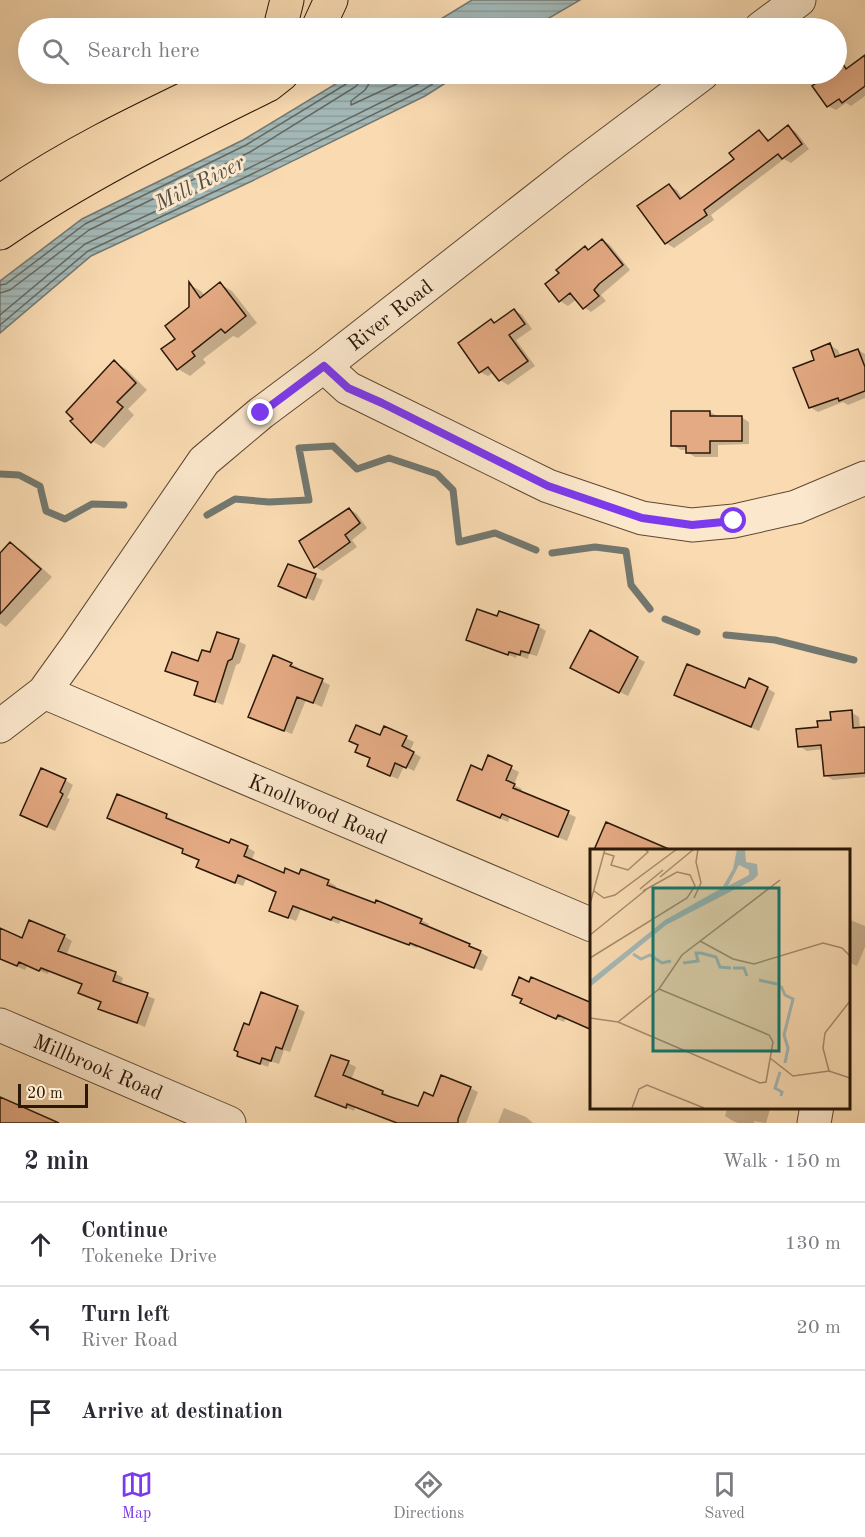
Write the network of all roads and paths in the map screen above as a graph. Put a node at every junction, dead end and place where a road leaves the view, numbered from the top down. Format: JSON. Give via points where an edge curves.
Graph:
{"nodes":[{"id":1,"x":287,"y":0,"type":"edge"},
{"id":2,"x":331,"y":0,"type":"edge"},
{"id":3,"x":799,"y":0,"type":"edge"},
{"id":4,"x":282,"y":18,"type":"edge"},
{"id":5,"x":323,"y":18,"type":"edge"},
{"id":6,"x":775,"y":18,"type":"edge"},
{"id":7,"x":216,"y":84,"type":"edge"},
{"id":8,"x":269,"y":84,"type":"edge"},
{"id":9,"x":689,"y":84,"type":"edge"},
{"id":10,"x":0,"y":202,"type":"edge"},
{"id":11,"x":0,"y":233,"type":"edge"},
{"id":12,"x":324,"y":366,"type":"junction"},
{"id":13,"x":865,"y":478,"type":"edge"},
{"id":14,"x":44,"y":692,"type":"junction"},
{"id":15,"x":0,"y":726,"type":"edge"},
{"id":16,"x":590,"y":924,"type":"edge"},
{"id":17,"x":0,"y":1025,"type":"edge"},
{"id":18,"x":817,"y":1108,"type":"edge"},
{"id":19,"x":229,"y":1123,"type":"edge"},
{"id":20,"x":814,"y":1123,"type":"edge"}],
"edges":[{"from":1,"to":4,"type":"highway"},
{"from":2,"to":5,"type":"highway"},
{"from":3,"to":6,"type":"street"},
{"from":7,"to":10,"type":"highway","via":[[48,170]]},
{"from":8,"to":11,"type":"highway","via":[[125,157]]},
{"from":9,"to":12,"type":"street","name":"River Road"},
{"from":12,"to":13,"type":"street","via":[[348,388],[548,486],[642,518],[692,525],[734,521],[796,507]]},
{"from":12,"to":14,"type":"street","name":"River Road","via":[[204,461]]},
{"from":14,"to":15,"type":"street","name":"River Road"},
{"from":14,"to":16,"type":"street","name":"Knollwood Road"},
{"from":17,"to":19,"type":"street","name":"Millbrook Road"},
{"from":18,"to":20,"type":"street"}]}
